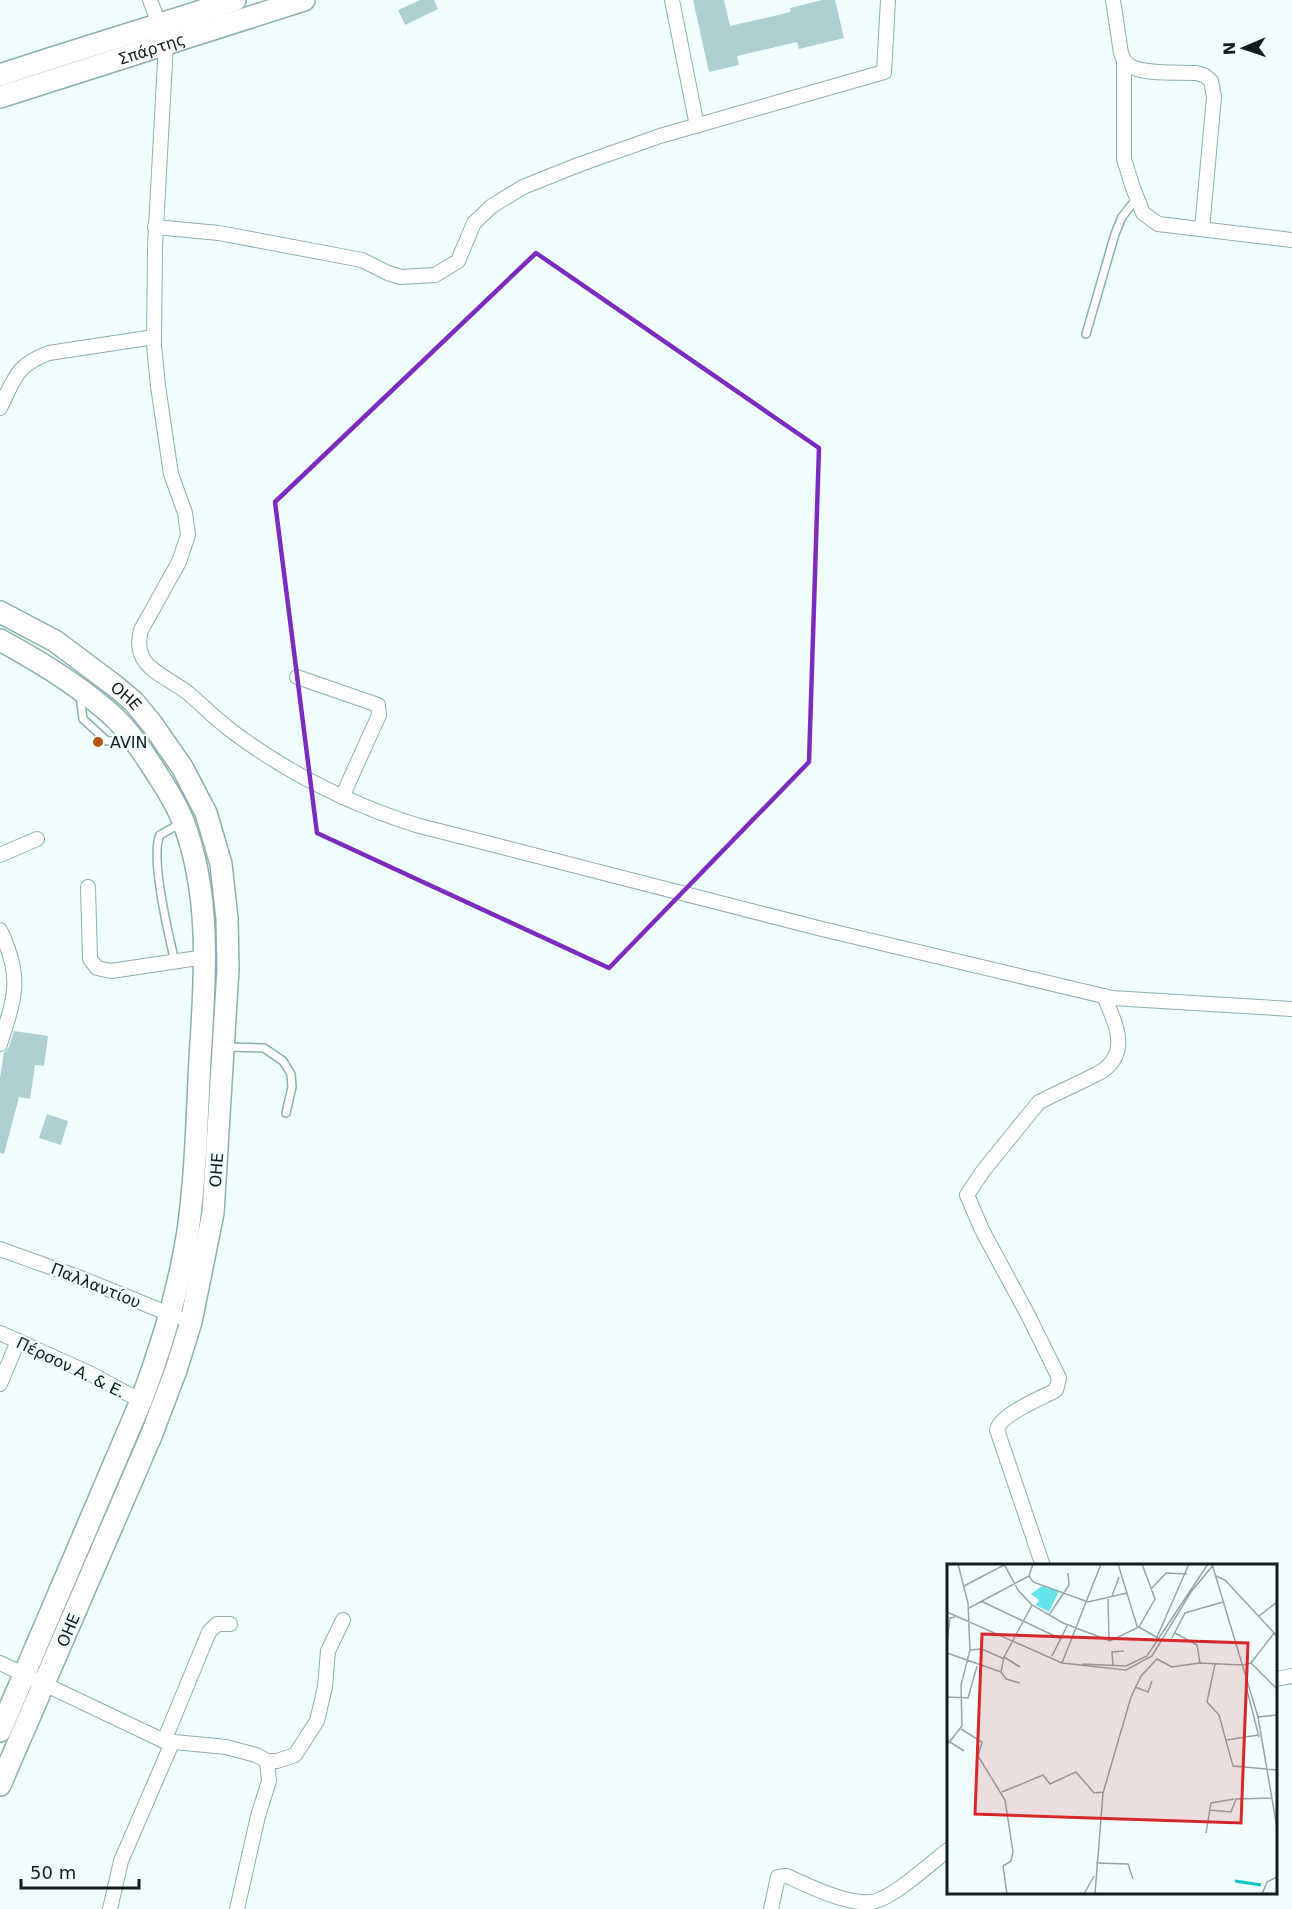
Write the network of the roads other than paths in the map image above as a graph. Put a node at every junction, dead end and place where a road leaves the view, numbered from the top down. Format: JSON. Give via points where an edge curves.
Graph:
{"nodes":[{"id":1,"x":150,"y":0,"type":"edge"},
{"id":2,"x":235,"y":0,"type":"edge"},
{"id":3,"x":304,"y":0,"type":"edge"},
{"id":4,"x":672,"y":0,"type":"edge"},
{"id":5,"x":888,"y":0,"type":"edge"},
{"id":6,"x":1113,"y":0,"type":"edge"},
{"id":7,"x":163,"y":34,"type":"junction"},
{"id":8,"x":1124,"y":61,"type":"junction"},
{"id":9,"x":0,"y":75,"type":"edge"},
{"id":10,"x":0,"y":97,"type":"edge"},
{"id":11,"x":697,"y":126,"type":"junction"},
{"id":12,"x":1137,"y":198,"type":"junction"},
{"id":13,"x":155,"y":227,"type":"junction"},
{"id":14,"x":1202,"y":229,"type":"junction"},
{"id":15,"x":1292,"y":240,"type":"edge"},
{"id":16,"x":1086,"y":334,"type":"dead end"},
{"id":17,"x":154,"y":337,"type":"junction"},
{"id":18,"x":0,"y":408,"type":"edge"},
{"id":19,"x":0,"y":613,"type":"edge"},
{"id":20,"x":0,"y":640,"type":"edge"},
{"id":21,"x":297,"y":677,"type":"dead end"},
{"id":22,"x":342,"y":797,"type":"junction"},
{"id":23,"x":183,"y":821,"type":"junction"},
{"id":24,"x":37,"y":839,"type":"dead end"},
{"id":25,"x":0,"y":855,"type":"edge"},
{"id":26,"x":88,"y":888,"type":"dead end"},
{"id":27,"x":0,"y":930,"type":"edge"},
{"id":28,"x":205,"y":957,"type":"junction"},
{"id":29,"x":175,"y":962,"type":"junction"},
{"id":30,"x":15,"y":996,"type":"junction"},
{"id":31,"x":1104,"y":996,"type":"junction"},
{"id":32,"x":0,"y":997,"type":"edge"},
{"id":33,"x":1292,"y":1009,"type":"edge"},
{"id":34,"x":0,"y":1044,"type":"edge"},
{"id":35,"x":224,"y":1046,"type":"junction"},
{"id":36,"x":286,"y":1113,"type":"dead end"},
{"id":37,"x":0,"y":1249,"type":"edge"},
{"id":38,"x":169,"y":1315,"type":"junction"},
{"id":39,"x":191,"y":1322,"type":"junction"},
{"id":40,"x":0,"y":1333,"type":"edge"},
{"id":41,"x":18,"y":1341,"type":"junction"},
{"id":42,"x":0,"y":1384,"type":"edge"},
{"id":43,"x":141,"y":1401,"type":"junction"},
{"id":44,"x":1042,"y":1564,"type":"edge"},
{"id":45,"x":343,"y":1620,"type":"dead end"},
{"id":46,"x":230,"y":1624,"type":"dead end"},
{"id":47,"x":0,"y":1663,"type":"edge"},
{"id":48,"x":24,"y":1676,"type":"junction"},
{"id":49,"x":1292,"y":1676,"type":"edge"},
{"id":50,"x":1277,"y":1679,"type":"edge"},
{"id":51,"x":45,"y":1685,"type":"junction"},
{"id":52,"x":0,"y":1731,"type":"edge"},
{"id":53,"x":168,"y":1742,"type":"junction"},
{"id":54,"x":267,"y":1761,"type":"junction"},
{"id":55,"x":0,"y":1785,"type":"edge"},
{"id":56,"x":947,"y":1851,"type":"edge"},
{"id":57,"x":110,"y":1909,"type":"edge"},
{"id":58,"x":237,"y":1909,"type":"edge"},
{"id":59,"x":771,"y":1909,"type":"edge"}],
"edges":[{"from":1,"to":7,"type":"street"},
{"from":2,"to":7,"type":"main road","name":"Σπάρτης"},
{"from":3,"to":7,"type":"main road","name":"Σπάρτης"},
{"from":4,"to":11,"type":"street"},
{"from":5,"to":11,"type":"street","via":[[884,72]]},
{"from":6,"to":8,"type":"street"},
{"from":7,"to":9,"type":"main road","name":"Σπάρτης","via":[[104,40]]},
{"from":7,"to":10,"type":"main road","name":"Σπάρτης"},
{"from":7,"to":13,"type":"street"},
{"from":8,"to":12,"type":"street","via":[[1124,159]]},
{"from":8,"to":14,"type":"street","via":[[1142,70],[1196,73],[1211,81],[1214,97]]},
{"from":11,"to":13,"type":"street","via":[[619,150],[523,187],[492,206],[474,223],[458,261],[435,275],[401,277],[362,260],[219,233]]},
{"from":12,"to":14,"type":"street","via":[[1143,213],[1158,225]]},
{"from":12,"to":16,"type":"lane","via":[[1115,234]]},
{"from":13,"to":17,"type":"street"},
{"from":14,"to":15,"type":"street"},
{"from":17,"to":18,"type":"street","via":[[34,358],[20,370]]},
{"from":17,"to":22,"type":"street","via":[[169,461],[188,536],[179,562],[141,630],[141,656],[153,670],[233,732],[279,763]]},
{"from":19,"to":35,"type":"main road","name":"ΟΗΕ","via":[[55,641],[134,702],[168,745],[195,790],[214,839],[224,892],[228,969]]},
{"from":20,"to":23,"type":"main road","name":"ΟΗΕ","via":[[41,662],[117,721],[160,780]]},
{"from":21,"to":22,"type":"street","via":[[376,703],[379,709]]},
{"from":22,"to":31,"type":"street","via":[[452,834]]},
{"from":23,"to":28,"type":"main road","name":"ΟΗΕ","via":[[196,870]]},
{"from":23,"to":29,"type":"lane","via":[[160,835],[157,848]]},
{"from":24,"to":25,"type":"street"},
{"from":26,"to":29,"type":"street","via":[[90,959],[96,968],[111,971]]},
{"from":27,"to":30,"type":"street","via":[[14,965]]},
{"from":28,"to":29,"type":"street"},
{"from":28,"to":38,"type":"main road","name":"ΟΗΕ","via":[[192,1199]]},
{"from":30,"to":32,"type":"street"},
{"from":30,"to":34,"type":"street"},
{"from":31,"to":33,"type":"street"},
{"from":31,"to":44,"type":"street","via":[[1118,1041],[1114,1061],[1107,1069],[1039,1102],[967,1195],[1059,1378],[1056,1390],[1006,1417],[997,1430]]},
{"from":35,"to":36,"type":"lane","via":[[264,1048],[283,1061],[291,1074],[292,1087]]},
{"from":35,"to":39,"type":"main road","name":"ΟΗΕ","via":[[213,1213]]},
{"from":37,"to":38,"type":"street","name":"Παλλαντίου"},
{"from":38,"to":39,"type":"street","name":"Παλλαντίου"},
{"from":38,"to":43,"type":"main road","name":"ΟΗΕ"},
{"from":39,"to":51,"type":"main road","name":"ΟΗΕ","via":[[151,1436]]},
{"from":40,"to":41,"type":"street","name":"Πέρσον Α. & Ε."},
{"from":41,"to":42,"type":"street"},
{"from":41,"to":43,"type":"street","name":"Πέρσον Α. & Ε."},
{"from":43,"to":48,"type":"main road","name":"ΟΗΕ"},
{"from":45,"to":54,"type":"street","via":[[328,1651],[326,1687],[317,1720],[295,1755]]},
{"from":46,"to":53,"type":"street","via":[[217,1624],[209,1632]]},
{"from":47,"to":48,"type":"street"},
{"from":48,"to":51,"type":"street"},
{"from":48,"to":52,"type":"main road","name":"ΟΗΕ"},
{"from":49,"to":50,"type":"street"},
{"from":51,"to":53,"type":"street"},
{"from":51,"to":55,"type":"main road","name":"ΟΗΕ"},
{"from":53,"to":54,"type":"street","via":[[226,1747]]},
{"from":53,"to":57,"type":"street","via":[[121,1861]]},
{"from":54,"to":58,"type":"street","via":[[269,1781]]},
{"from":56,"to":59,"type":"street","via":[[892,1893],[872,1902],[848,1900],[787,1876],[778,1877]]}]}
